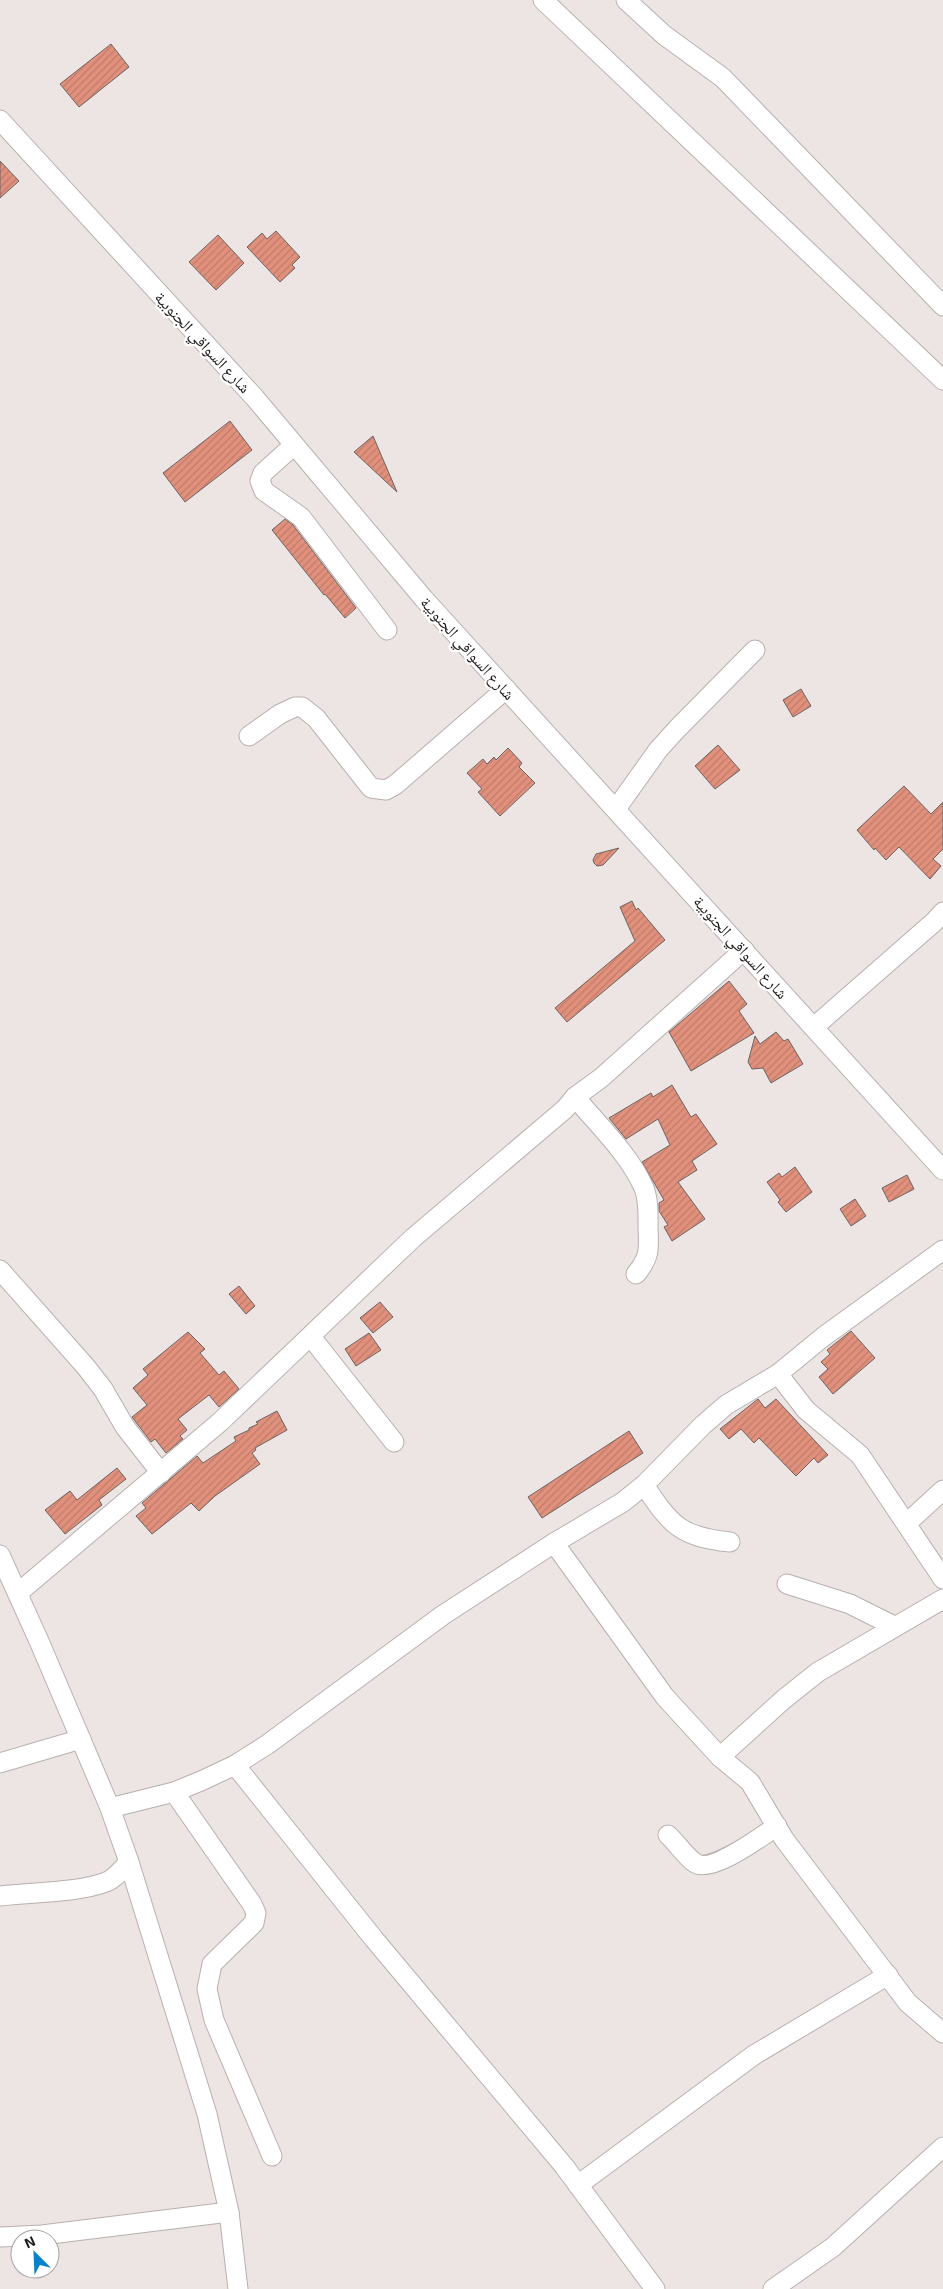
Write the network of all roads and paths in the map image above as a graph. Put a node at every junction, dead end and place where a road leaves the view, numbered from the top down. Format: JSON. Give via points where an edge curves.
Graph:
{"nodes":[{"id":1,"x":543,"y":0,"type":"edge"},
{"id":2,"x":626,"y":0,"type":"edge"},
{"id":3,"x":0,"y":120,"type":"edge"},
{"id":4,"x":940,"y":297,"type":"edge"},
{"id":5,"x":943,"y":380,"type":"edge"},
{"id":6,"x":294,"y":444,"type":"junction"},
{"id":7,"x":387,"y":630,"type":"dead end"},
{"id":8,"x":755,"y":650,"type":"dead end"},
{"id":9,"x":506,"y":688,"type":"junction"},
{"id":10,"x":250,"y":736,"type":"dead end"},
{"id":11,"x":616,"y":809,"type":"junction"},
{"id":12,"x":943,"y":912,"type":"edge"},
{"id":13,"x":744,"y":950,"type":"junction"},
{"id":14,"x":814,"y":1027,"type":"junction"},
{"id":15,"x":575,"y":1097,"type":"junction"},
{"id":16,"x":943,"y":1170,"type":"edge"},
{"id":17,"x":943,"y":1250,"type":"edge"},
{"id":18,"x":0,"y":1270,"type":"edge"},
{"id":19,"x":636,"y":1274,"type":"dead end"},
{"id":20,"x":311,"y":1337,"type":"junction"},
{"id":21,"x":778,"y":1374,"type":"junction"},
{"id":22,"x":394,"y":1442,"type":"dead end"},
{"id":23,"x":162,"y":1473,"type":"junction"},
{"id":24,"x":644,"y":1485,"type":"junction"},
{"id":25,"x":943,"y":1490,"type":"edge"},
{"id":26,"x":907,"y":1523,"type":"junction"},
{"id":27,"x":730,"y":1542,"type":"dead end"},
{"id":28,"x":554,"y":1543,"type":"junction"},
{"id":29,"x":0,"y":1555,"type":"edge"},
{"id":30,"x":943,"y":1579,"type":"edge"},
{"id":31,"x":787,"y":1584,"type":"dead end"},
{"id":32,"x":18,"y":1593,"type":"junction"},
{"id":33,"x":943,"y":1599,"type":"edge"},
{"id":34,"x":894,"y":1626,"type":"junction"},
{"id":35,"x":81,"y":1739,"type":"junction"},
{"id":36,"x":720,"y":1757,"type":"junction"},
{"id":37,"x":0,"y":1763,"type":"edge"},
{"id":38,"x":235,"y":1765,"type":"junction"},
{"id":39,"x":174,"y":1792,"type":"junction"},
{"id":40,"x":110,"y":1808,"type":"junction"},
{"id":41,"x":778,"y":1826,"type":"junction"},
{"id":42,"x":668,"y":1835,"type":"dead end"},
{"id":43,"x":129,"y":1862,"type":"junction"},
{"id":44,"x":0,"y":1896,"type":"edge"},
{"id":45,"x":888,"y":1975,"type":"junction"},
{"id":46,"x":943,"y":2033,"type":"edge"},
{"id":47,"x":943,"y":2146,"type":"edge"},
{"id":48,"x":272,"y":2156,"type":"dead end"},
{"id":49,"x":578,"y":2185,"type":"junction"},
{"id":50,"x":229,"y":2212,"type":"junction"},
{"id":51,"x":0,"y":2237,"type":"edge"},
{"id":52,"x":238,"y":2289,"type":"edge"},
{"id":53,"x":655,"y":2289,"type":"edge"},
{"id":54,"x":773,"y":2289,"type":"edge"}],
"edges":[{"from":1,"to":5,"type":"street"},
{"from":2,"to":4,"type":"street","via":[[664,35],[723,78]]},
{"from":3,"to":6,"type":"street","name":"شارع السواقي الجنوبية"},
{"from":6,"to":7,"type":"street","via":[[263,474],[260,480],[264,491],[301,517]]},
{"from":6,"to":9,"type":"street","name":"شارع السواقي الجنوبية","via":[[424,599]]},
{"from":8,"to":11,"type":"street","via":[[658,750]]},
{"from":9,"to":10,"type":"street","via":[[386,790],[371,788],[316,718],[302,707],[280,714]]},
{"from":9,"to":11,"type":"street","name":"شارع السواقي الجنوبية"},
{"from":11,"to":13,"type":"street","name":"شارع السواقي الجنوبية"},
{"from":12,"to":14,"type":"street"},
{"from":13,"to":14,"type":"street","name":"شارع السواقي الجنوبية"},
{"from":13,"to":15,"type":"street","via":[[601,1078]]},
{"from":14,"to":16,"type":"street","name":"شارع السواقي الجنوبية"},
{"from":15,"to":19,"type":"street","via":[[644,1187],[649,1251]]},
{"from":15,"to":20,"type":"street","via":[[413,1238]]},
{"from":17,"to":21,"type":"street","via":[[823,1337]]},
{"from":18,"to":23,"type":"street","via":[[86,1367],[125,1427]]},
{"from":20,"to":22,"type":"street"},
{"from":20,"to":23,"type":"street"},
{"from":21,"to":24,"type":"street","via":[[726,1405]]},
{"from":21,"to":26,"type":"street","via":[[806,1410],[860,1455]]},
{"from":23,"to":32,"type":"street"},
{"from":24,"to":27,"type":"street","via":[[663,1513],[686,1532],[703,1539]]},
{"from":24,"to":28,"type":"street","via":[[623,1502]]},
{"from":25,"to":26,"type":"street"},
{"from":26,"to":30,"type":"street"},
{"from":28,"to":36,"type":"street","via":[[664,1697]]},
{"from":28,"to":38,"type":"street","via":[[443,1616]]},
{"from":29,"to":32,"type":"street"},
{"from":31,"to":34,"type":"street","via":[[850,1604]]},
{"from":32,"to":35,"type":"street"},
{"from":33,"to":34,"type":"street"},
{"from":34,"to":36,"type":"street","via":[[818,1672]]},
{"from":35,"to":37,"type":"street"},
{"from":35,"to":40,"type":"street"},
{"from":36,"to":41,"type":"street","via":[[750,1782]]},
{"from":38,"to":39,"type":"street"},
{"from":38,"to":49,"type":"street"},
{"from":39,"to":40,"type":"street"},
{"from":39,"to":48,"type":"street","via":[[256,1913],[254,1924],[212,1964],[207,1989],[214,2020]]},
{"from":40,"to":43,"type":"street"},
{"from":41,"to":42,"type":"street","via":[[728,1857],[706,1866],[696,1864]]},
{"from":41,"to":45,"type":"street","via":[[799,1859]]},
{"from":43,"to":44,"type":"street","via":[[105,1883]]},
{"from":43,"to":50,"type":"street","via":[[206,2114]]},
{"from":45,"to":46,"type":"street","via":[[908,2003]]},
{"from":45,"to":49,"type":"street","via":[[754,2055]]},
{"from":47,"to":54,"type":"street","via":[[834,2247]]},
{"from":49,"to":53,"type":"street"},
{"from":50,"to":51,"type":"street","via":[[42,2235]]},
{"from":50,"to":52,"type":"street"}]}
